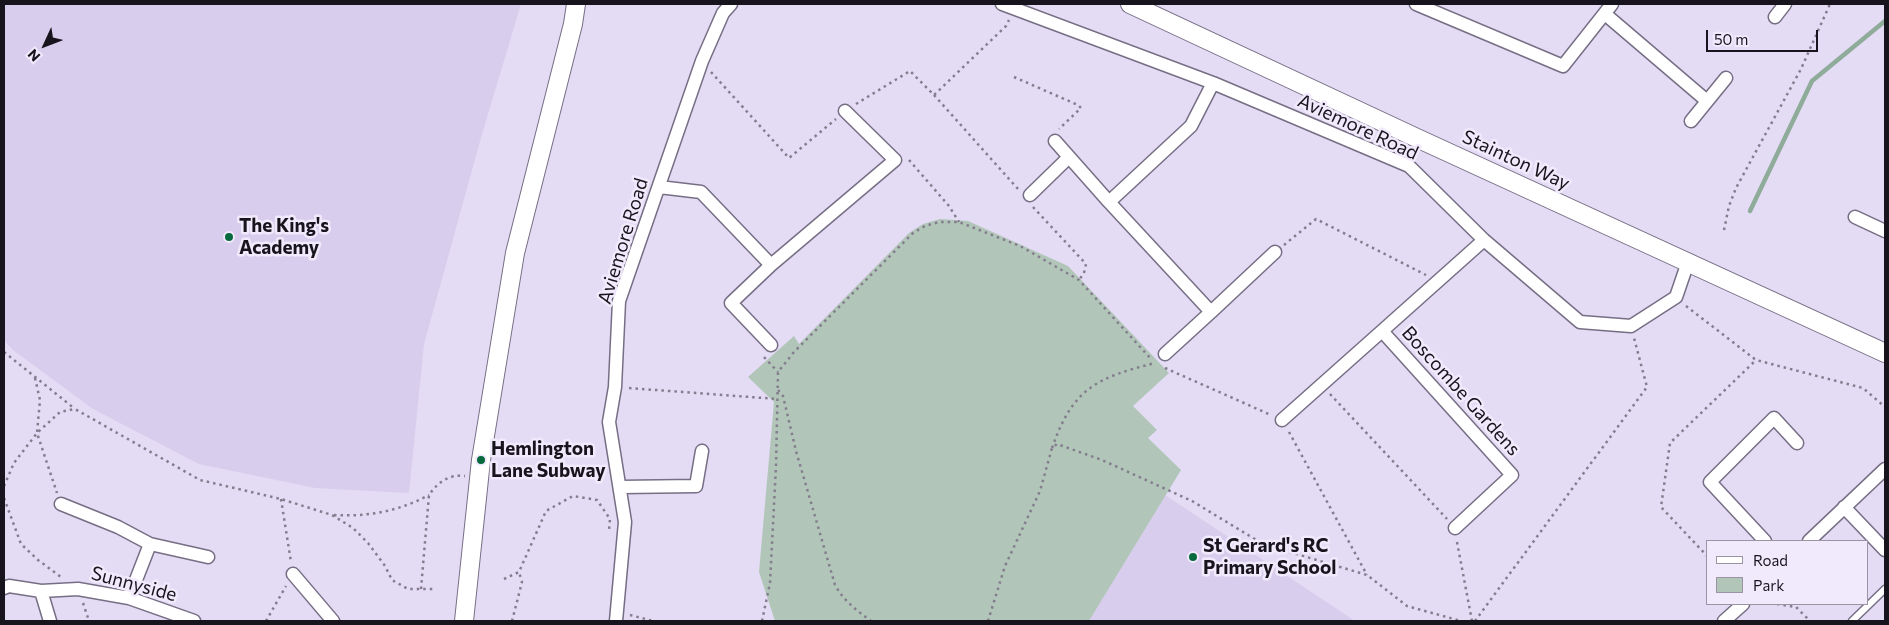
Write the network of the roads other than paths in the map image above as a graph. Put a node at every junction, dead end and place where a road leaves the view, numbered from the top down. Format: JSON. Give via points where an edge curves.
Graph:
{"nodes":[{"id":1,"x":576,"y":4,"type":"edge"},
{"id":2,"x":584,"y":4,"type":"edge"},
{"id":3,"x":731,"y":4,"type":"edge"},
{"id":4,"x":1130,"y":4,"type":"edge"},
{"id":5,"x":1416,"y":4,"type":"edge"},
{"id":6,"x":1784,"y":4,"type":"edge"},
{"id":7,"x":1007,"y":6,"type":"edge"},
{"id":8,"x":1608,"y":9,"type":"edge"},
{"id":9,"x":1775,"y":17,"type":"dead end"},
{"id":10,"x":573,"y":24,"type":"junction"},
{"id":11,"x":1726,"y":78,"type":"dead end"},
{"id":12,"x":1213,"y":83,"type":"junction"},
{"id":13,"x":1707,"y":102,"type":"junction"},
{"id":14,"x":845,"y":111,"type":"road end"},
{"id":15,"x":1691,"y":121,"type":"dead end"},
{"id":16,"x":1055,"y":141,"type":"road end"},
{"id":17,"x":1069,"y":157,"type":"junction"},
{"id":18,"x":659,"y":187,"type":"junction"},
{"id":19,"x":1027,"y":198,"type":"road end"},
{"id":20,"x":1109,"y":202,"type":"junction"},
{"id":21,"x":1855,"y":217,"type":"dead end"},
{"id":22,"x":1885,"y":231,"type":"edge"},
{"id":23,"x":1484,"y":240,"type":"junction"},
{"id":24,"x":1275,"y":252,"type":"road end"},
{"id":25,"x":1688,"y":262,"type":"junction"},
{"id":26,"x":772,"y":265,"type":"junction"},
{"id":27,"x":1211,"y":312,"type":"junction"},
{"id":28,"x":1382,"y":332,"type":"junction"},
{"id":29,"x":771,"y":345,"type":"dead end"},
{"id":30,"x":1885,"y":353,"type":"edge"},
{"id":31,"x":1165,"y":354,"type":"road end"},
{"id":32,"x":1282,"y":420,"type":"road end"},
{"id":33,"x":1797,"y":443,"type":"dead end"},
{"id":34,"x":702,"y":451,"type":"dead end"},
{"id":35,"x":1885,"y":469,"type":"edge"},
{"id":36,"x":621,"y":487,"type":"junction"},
{"id":37,"x":61,"y":504,"type":"road end"},
{"id":38,"x":1844,"y":508,"type":"junction"},
{"id":39,"x":1455,"y":528,"type":"road end"},
{"id":40,"x":1764,"y":540,"type":"edge"},
{"id":41,"x":1810,"y":540,"type":"edge"},
{"id":42,"x":150,"y":544,"type":"junction"},
{"id":43,"x":1885,"y":550,"type":"edge"},
{"id":44,"x":208,"y":557,"type":"dead end"},
{"id":45,"x":293,"y":574,"type":"road end"},
{"id":46,"x":4,"y":588,"type":"edge"},
{"id":47,"x":1885,"y":589,"type":"edge"},
{"id":48,"x":41,"y":591,"type":"junction"},
{"id":49,"x":129,"y":598,"type":"junction"},
{"id":50,"x":1742,"y":605,"type":"edge"},
{"id":51,"x":1868,"y":605,"type":"edge"},
{"id":52,"x":1869,"y":605,"type":"edge"},
{"id":53,"x":616,"y":616,"type":"edge"},
{"id":54,"x":50,"y":621,"type":"edge"},
{"id":55,"x":194,"y":621,"type":"edge"},
{"id":56,"x":333,"y":621,"type":"edge"},
{"id":57,"x":464,"y":621,"type":"edge"},
{"id":58,"x":1724,"y":621,"type":"edge"},
{"id":59,"x":1852,"y":621,"type":"edge"}],
"edges":[{"from":1,"to":10,"type":"street"},
{"from":2,"to":10,"type":"street"},
{"from":3,"to":18,"type":"street","name":"Aviemore Road","via":[[723,13],[702,61]]},
{"from":4,"to":25,"type":"street","name":"Stainton Way"},
{"from":5,"to":8,"type":"street","via":[[1564,66]]},
{"from":6,"to":9,"type":"street"},
{"from":7,"to":12,"type":"street","name":"Aviemore Road"},
{"from":8,"to":13,"type":"street"},
{"from":10,"to":57,"type":"street","via":[[515,252],[479,478]]},
{"from":11,"to":13,"type":"street"},
{"from":12,"to":20,"type":"street","via":[[1191,126]]},
{"from":12,"to":23,"type":"street","name":"Aviemore Road","via":[[1409,166]]},
{"from":13,"to":15,"type":"street"},
{"from":14,"to":26,"type":"street","via":[[895,160]]},
{"from":16,"to":17,"type":"street"},
{"from":17,"to":19,"type":"street"},
{"from":17,"to":20,"type":"street"},
{"from":18,"to":26,"type":"street","via":[[701,192]]},
{"from":18,"to":36,"type":"street","name":"Aviemore Road","via":[[619,301],[609,422]]},
{"from":20,"to":27,"type":"street"},
{"from":21,"to":22,"type":"street"},
{"from":23,"to":25,"type":"street","name":"Aviemore Road","via":[[1580,322],[1631,326],[1676,297]]},
{"from":23,"to":28,"type":"street","name":"Boscombe Gardens"},
{"from":24,"to":27,"type":"street"},
{"from":25,"to":30,"type":"street","name":"Stainton Way"},
{"from":26,"to":29,"type":"street","via":[[731,303]]},
{"from":27,"to":31,"type":"street"},
{"from":28,"to":32,"type":"street"},
{"from":28,"to":39,"type":"street","name":"Boscombe Gardens","via":[[1512,475]]},
{"from":33,"to":40,"type":"street","via":[[1774,418],[1710,482]]},
{"from":34,"to":36,"type":"street","via":[[696,486]]},
{"from":35,"to":38,"type":"street"},
{"from":36,"to":53,"type":"street","name":"Aviemore Road","via":[[625,522]]},
{"from":37,"to":42,"type":"street"},
{"from":38,"to":41,"type":"street"},
{"from":38,"to":43,"type":"street"},
{"from":42,"to":44,"type":"street"},
{"from":42,"to":49,"type":"street"},
{"from":45,"to":56,"type":"street"},
{"from":46,"to":48,"type":"street","name":"Sunnyside"},
{"from":47,"to":52,"type":"lane"},
{"from":48,"to":49,"type":"street","name":"Sunnyside","via":[[78,589]]},
{"from":48,"to":54,"type":"street"},
{"from":49,"to":55,"type":"street","name":"Sunnyside"},
{"from":50,"to":58,"type":"street"},
{"from":51,"to":59,"type":"lane"}]}
